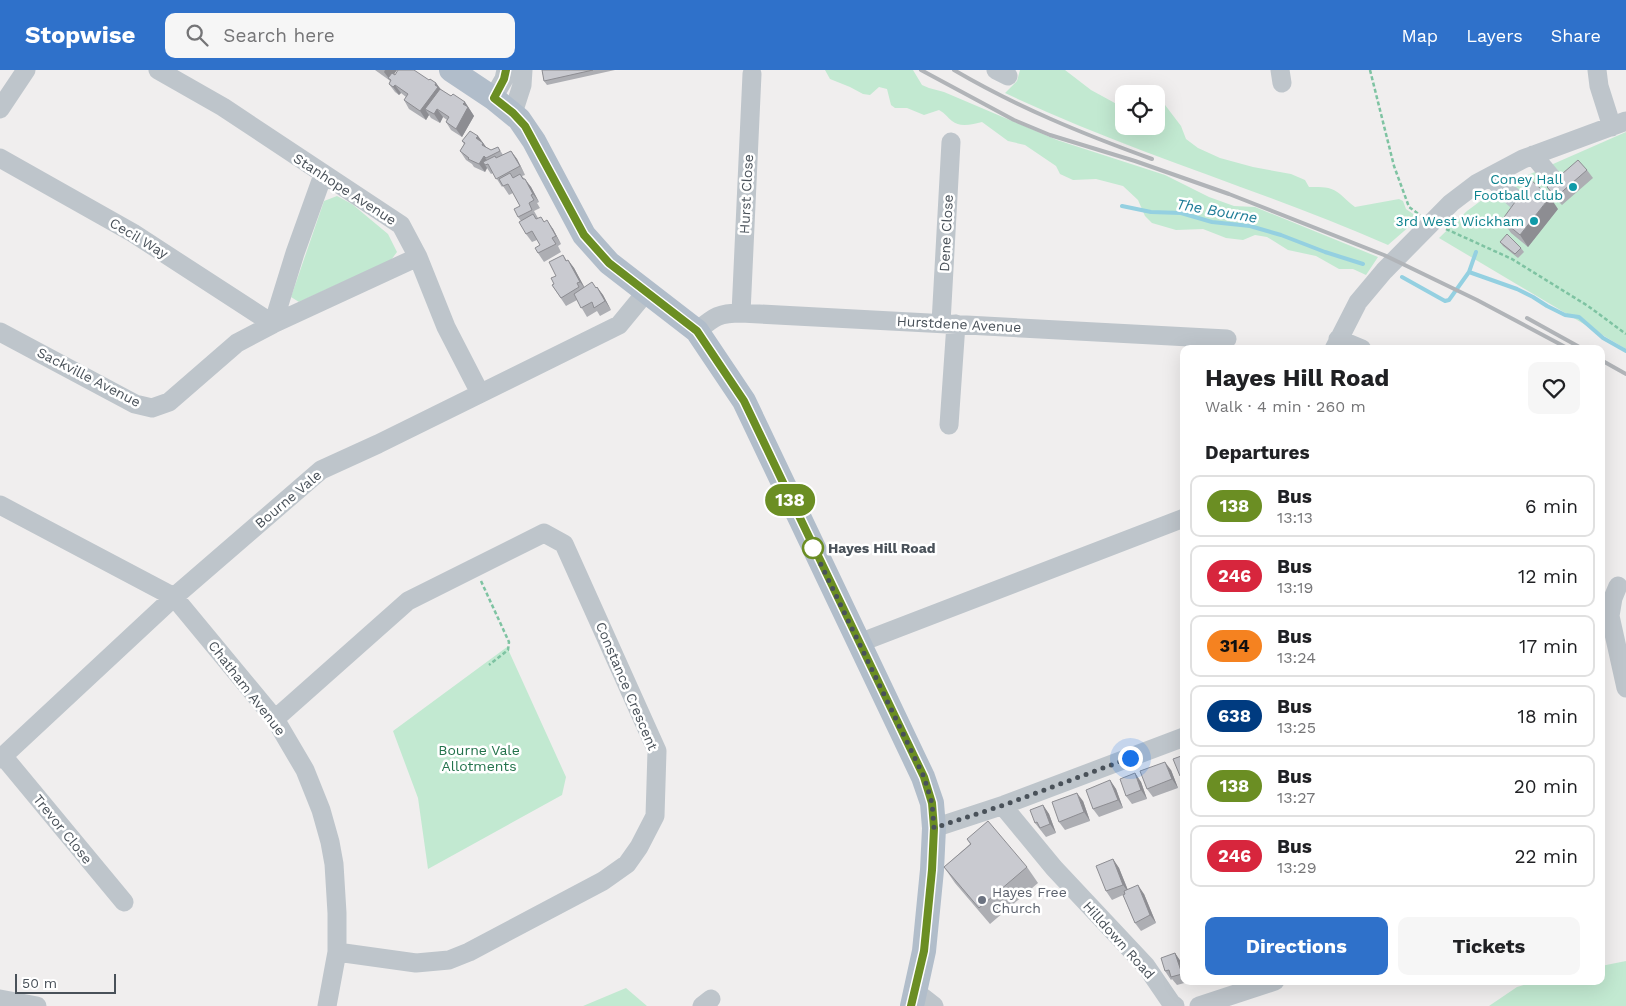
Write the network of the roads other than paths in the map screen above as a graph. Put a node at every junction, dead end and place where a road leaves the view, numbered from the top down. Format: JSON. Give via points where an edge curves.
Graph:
{"nodes":[{"id":1,"x":26,"y":70,"type":"edge"},
{"id":2,"x":158,"y":70,"type":"edge"},
{"id":3,"x":451,"y":70,"type":"edge"},
{"id":4,"x":506,"y":70,"type":"edge"},
{"id":5,"x":523,"y":70,"type":"edge"},
{"id":6,"x":1597,"y":70,"type":"edge"},
{"id":7,"x":752,"y":74,"type":"dead end"},
{"id":8,"x":494,"y":98,"type":"junction"},
{"id":9,"x":0,"y":109,"type":"edge"},
{"id":10,"x":513,"y":113,"type":"junction"},
{"id":11,"x":1619,"y":124,"type":"edge"},
{"id":12,"x":951,"y":142,"type":"dead end"},
{"id":13,"x":1533,"y":155,"type":"junction"},
{"id":14,"x":0,"y":158,"type":"edge"},
{"id":15,"x":323,"y":175,"type":"junction"},
{"id":16,"x":1490,"y":177,"type":"junction"},
{"id":17,"x":1557,"y":184,"type":"edge"},
{"id":18,"x":1520,"y":203,"type":"edge"},
{"id":19,"x":418,"y":257,"type":"junction"},
{"id":20,"x":647,"y":292,"type":"junction"},
{"id":21,"x":741,"y":313,"type":"junction"},
{"id":22,"x":948,"y":323,"type":"junction"},
{"id":23,"x":273,"y":324,"type":"junction"},
{"id":24,"x":697,"y":331,"type":"junction"},
{"id":25,"x":0,"y":332,"type":"edge"},
{"id":26,"x":1227,"y":339,"type":"dead end"},
{"id":27,"x":1336,"y":344,"type":"edge"},
{"id":28,"x":480,"y":393,"type":"junction"},
{"id":29,"x":949,"y":425,"type":"dead end"},
{"id":30,"x":0,"y":505,"type":"edge"},
{"id":31,"x":1180,"y":520,"type":"edge"},
{"id":32,"x":1615,"y":586,"type":"edge"},
{"id":33,"x":174,"y":597,"type":"junction"},
{"id":34,"x":858,"y":643,"type":"junction"},
{"id":35,"x":1626,"y":688,"type":"edge"},
{"id":36,"x":275,"y":719,"type":"junction"},
{"id":37,"x":1180,"y":739,"type":"edge"},
{"id":38,"x":2,"y":757,"type":"edge"},
{"id":39,"x":1004,"y":805,"type":"junction"},
{"id":40,"x":934,"y":828,"type":"junction"},
{"id":41,"x":124,"y":902,"type":"dead end"},
{"id":42,"x":337,"y":952,"type":"junction"},
{"id":43,"x":1263,"y":985,"type":"edge"},
{"id":44,"x":0,"y":999,"type":"edge"},
{"id":45,"x":921,"y":1001,"type":"edge"},
{"id":46,"x":37,"y":1006,"type":"edge"},
{"id":47,"x":327,"y":1006,"type":"edge"},
{"id":48,"x":1175,"y":1006,"type":"edge"},
{"id":49,"x":1199,"y":1006,"type":"edge"}],
"edges":[{"from":1,"to":9,"type":"street"},
{"from":2,"to":15,"type":"street","name":"Stanhope Avenue","via":[[223,107]]},
{"from":3,"to":8,"type":"main road"},
{"from":4,"to":8,"type":"street"},
{"from":5,"to":10,"type":"street"},
{"from":6,"to":11,"type":"street","via":[[1599,86]]},
{"from":7,"to":21,"type":"street","name":"Hurst Close"},
{"from":8,"to":10,"type":"main road"},
{"from":10,"to":20,"type":"main road","via":[[534,141],[584,235],[609,263]]},
{"from":11,"to":13,"type":"street"},
{"from":12,"to":22,"type":"street","name":"Dene Close"},
{"from":13,"to":16,"type":"street"},
{"from":13,"to":17,"type":"street"},
{"from":14,"to":23,"type":"street","name":"Cecil Way","via":[[133,233]]},
{"from":15,"to":19,"type":"street","name":"Stanhope Avenue","via":[[401,225]]},
{"from":15,"to":23,"type":"street"},
{"from":16,"to":18,"type":"street"},
{"from":16,"to":27,"type":"street","via":[[1476,184],[1430,222],[1384,271],[1358,302]]},
{"from":19,"to":23,"type":"street","name":"Sackville Avenue"},
{"from":19,"to":28,"type":"street","name":"Stanhope Avenue","via":[[446,327]]},
{"from":20,"to":24,"type":"main road"},
{"from":20,"to":28,"type":"street","name":"Bourne Vale","via":[[619,325]]},
{"from":21,"to":22,"type":"street","name":"Hurstdene Avenue"},
{"from":21,"to":24,"type":"street","name":"Hurstdene Avenue","via":[[724,313]]},
{"from":22,"to":26,"type":"street","name":"Hurstdene Avenue"},
{"from":22,"to":29,"type":"street","name":"Dene Close"},
{"from":23,"to":25,"type":"street","name":"Sackville Avenue","via":[[237,342],[170,402],[152,408],[135,404]]},
{"from":24,"to":34,"type":"main road","via":[[744,401]]},
{"from":28,"to":33,"type":"street","name":"Bourne Vale","via":[[321,470]]},
{"from":30,"to":33,"type":"street","name":"Chatham Avenue"},
{"from":31,"to":34,"type":"street"},
{"from":32,"to":35,"type":"street","via":[[1610,616]]},
{"from":33,"to":36,"type":"street","name":"Chatham Avenue"},
{"from":33,"to":38,"type":"street","name":"Bourne Vale"},
{"from":34,"to":40,"type":"main road","via":[[924,777],[932,803]]},
{"from":36,"to":42,"type":"street","name":"Chatham Avenue","via":[[305,770],[330,842],[334,864]]},
{"from":36,"to":42,"type":"street","name":"Constance Crescent","via":[[408,601],[544,533],[564,544],[657,751],[655,816],[627,864],[603,881],[449,960],[416,963]]},
{"from":37,"to":39,"type":"street"},
{"from":38,"to":41,"type":"street","name":"Trevor Close"},
{"from":39,"to":40,"type":"street"},
{"from":39,"to":48,"type":"street","name":"Hilldown Road","via":[[1054,868],[1146,966]]},
{"from":40,"to":45,"type":"main road"},
{"from":42,"to":47,"type":"street","name":"Chatham Avenue"},
{"from":43,"to":49,"type":"street"},
{"from":44,"to":46,"type":"street"}]}
